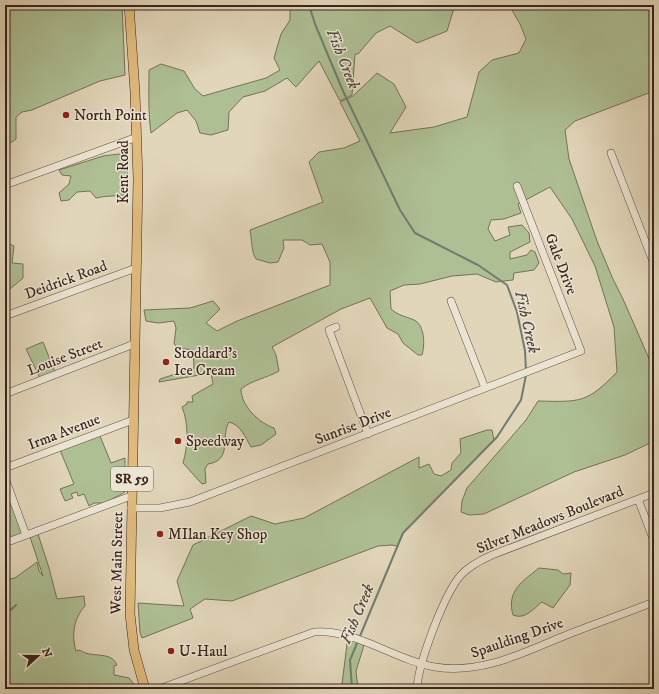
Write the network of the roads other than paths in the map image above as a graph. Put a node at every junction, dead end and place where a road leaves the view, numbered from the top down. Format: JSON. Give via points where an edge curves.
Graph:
{"nodes":[{"id":1,"x":129,"y":5,"type":"edge"},
{"id":2,"x":137,"y":137,"type":"junction"},
{"id":3,"x":611,"y":153,"type":"dead end"},
{"id":4,"x":5,"y":185,"type":"edge"},
{"id":5,"x":517,"y":186,"type":"dead end"},
{"id":6,"x":654,"y":264,"type":"edge"},
{"id":7,"x":136,"y":268,"type":"junction"},
{"id":8,"x":451,"y":301,"type":"dead end"},
{"id":9,"x":5,"y":316,"type":"edge"},
{"id":10,"x":336,"y":327,"type":"dead end"},
{"id":11,"x":134,"y":344,"type":"junction"},
{"id":12,"x":581,"y":351,"type":"joint"},
{"id":13,"x":485,"y":388,"type":"junction"},
{"id":14,"x":5,"y":394,"type":"edge"},
{"id":15,"x":133,"y":420,"type":"junction"},
{"id":16,"x":368,"y":434,"type":"junction"},
{"id":17,"x":5,"y":468,"type":"edge"},
{"id":18,"x":5,"y":478,"type":"edge"},
{"id":19,"x":654,"y":493,"type":"edge"},
{"id":20,"x":132,"y":496,"type":"junction"},
{"id":21,"x":638,"y":499,"type":"junction"},
{"id":22,"x":131,"y":508,"type":"junction"},
{"id":23,"x":26,"y":535,"type":"junction"},
{"id":24,"x":654,"y":541,"type":"edge"},
{"id":25,"x":5,"y":543,"type":"edge"},
{"id":26,"x":654,"y":602,"type":"edge"},
{"id":27,"x":422,"y":664,"type":"junction"},
{"id":28,"x":145,"y":689,"type":"edge"},
{"id":29,"x":159,"y":689,"type":"edge"},
{"id":30,"x":418,"y":689,"type":"edge"}],
"edges":[{"from":1,"to":2,"type":"main road","name":"Kent Road","number":"SR 59"},
{"from":2,"to":4,"type":"street"},
{"from":2,"to":7,"type":"main road","name":"Kent Road","number":"SR 59"},
{"from":3,"to":6,"type":"street"},
{"from":5,"to":12,"type":"street","name":"Gale Drive"},
{"from":7,"to":9,"type":"street","name":"Deidrick Road"},
{"from":7,"to":11,"type":"main road","name":"West Main Street","number":"SR 59"},
{"from":8,"to":13,"type":"street"},
{"from":10,"to":16,"type":"street","via":[[329,330]]},
{"from":11,"to":14,"type":"street","name":"Louise Street"},
{"from":11,"to":15,"type":"main road","name":"West Main Street","number":"SR 59"},
{"from":12,"to":13,"type":"street","name":"Sunrise Drive"},
{"from":13,"to":16,"type":"street","name":"Sunrise Drive"},
{"from":15,"to":17,"type":"street","name":"Irma Avenue"},
{"from":15,"to":20,"type":"main road","name":"West Main Street","number":"SR 59"},
{"from":16,"to":22,"type":"street","name":"Sunrise Drive","via":[[190,502],[165,508]]},
{"from":18,"to":23,"type":"street"},
{"from":19,"to":21,"type":"street","name":"Silver Meadows Boulevard"},
{"from":20,"to":22,"type":"main road","name":"West Main Street","number":"SR 59"},
{"from":20,"to":23,"type":"street"},
{"from":21,"to":24,"type":"street"},
{"from":21,"to":27,"type":"street","name":"Silver Meadows Boulevard","via":[[492,555],[467,569],[449,594]]},
{"from":22,"to":28,"type":"main road","name":"West Main Street","number":"SR 59","via":[[131,626],[134,650]]},
{"from":23,"to":25,"type":"street"},
{"from":26,"to":27,"type":"street","name":"Spaulding Drive","via":[[488,665],[448,669]]},
{"from":27,"to":29,"type":"street","name":"Spaulding Drive","via":[[348,636],[320,632],[304,635]]},
{"from":27,"to":30,"type":"street","name":"Silver Meadows Boulevard"}]}
